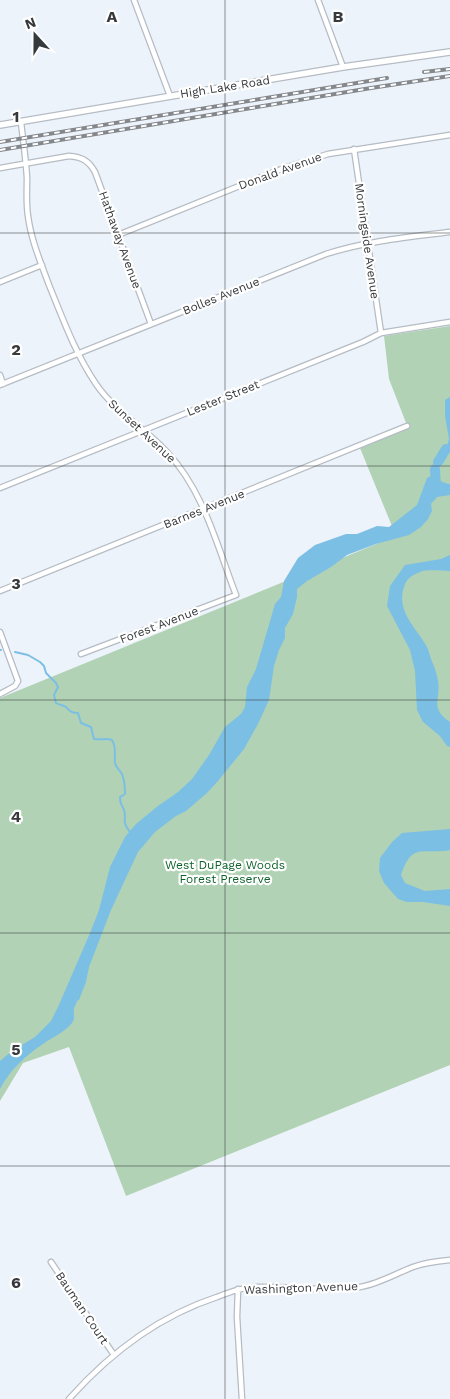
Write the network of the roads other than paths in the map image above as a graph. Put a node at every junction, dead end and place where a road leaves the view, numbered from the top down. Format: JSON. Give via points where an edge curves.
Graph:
{"nodes":[{"id":1,"x":134,"y":0,"type":"edge"},
{"id":2,"x":318,"y":0,"type":"edge"},
{"id":3,"x":450,"y":52,"type":"edge"},
{"id":4,"x":343,"y":67,"type":"junction"},
{"id":5,"x":170,"y":96,"type":"junction"},
{"id":6,"x":21,"y":122,"type":"junction"},
{"id":7,"x":0,"y":125,"type":"edge"},
{"id":8,"x":450,"y":135,"type":"edge"},
{"id":9,"x":354,"y":149,"type":"junction"},
{"id":10,"x":26,"y":164,"type":"junction"},
{"id":11,"x":0,"y":168,"type":"edge"},
{"id":12,"x":450,"y":232,"type":"edge"},
{"id":13,"x":118,"y":235,"type":"junction"},
{"id":14,"x":368,"y":244,"type":"junction"},
{"id":15,"x":42,"y":266,"type":"junction"},
{"id":16,"x":0,"y":282,"type":"edge"},
{"id":17,"x":450,"y":322,"type":"edge"},
{"id":18,"x":151,"y":324,"type":"junction"},
{"id":19,"x":381,"y":333,"type":"junction"},
{"id":20,"x":78,"y":354,"type":"junction"},
{"id":21,"x":0,"y":375,"type":"edge"},
{"id":22,"x":2,"y":385,"type":"edge"},
{"id":23,"x":407,"y":426,"type":"dead end"},
{"id":24,"x":143,"y":431,"type":"junction"},
{"id":25,"x":0,"y":488,"type":"edge"},
{"id":26,"x":204,"y":509,"type":"junction"},
{"id":27,"x":0,"y":592,"type":"edge"},
{"id":28,"x":236,"y":595,"type":"joint"},
{"id":29,"x":0,"y":632,"type":"edge"},
{"id":30,"x":81,"y":654,"type":"dead end"},
{"id":31,"x":0,"y":694,"type":"edge"},
{"id":32,"x":450,"y":1260,"type":"edge"},
{"id":33,"x":51,"y":1262,"type":"dead end"},
{"id":34,"x":238,"y":1290,"type":"junction"},
{"id":35,"x":114,"y":1354,"type":"junction"},
{"id":36,"x":69,"y":1399,"type":"edge"},
{"id":37,"x":242,"y":1399,"type":"edge"}],
"edges":[{"from":1,"to":5,"type":"street"},
{"from":2,"to":4,"type":"street"},
{"from":3,"to":4,"type":"street","name":"High Lake Road"},
{"from":4,"to":5,"type":"street","name":"High Lake Road"},
{"from":5,"to":6,"type":"street","name":"High Lake Road"},
{"from":6,"to":7,"type":"street","name":"High Lake Road"},
{"from":6,"to":10,"type":"street","name":"Sunset Avenue"},
{"from":8,"to":9,"type":"street","name":"Donald Avenue"},
{"from":9,"to":13,"type":"street","name":"Donald Avenue","via":[[284,168]]},
{"from":9,"to":14,"type":"street","name":"Morningside Avenue"},
{"from":10,"to":11,"type":"street"},
{"from":10,"to":13,"type":"street","name":"Hathaway Avenue","via":[[69,156],[89,162]]},
{"from":10,"to":15,"type":"street","name":"Sunset Avenue","via":[[28,215]]},
{"from":12,"to":14,"type":"street","name":"Bolles Avenue"},
{"from":13,"to":18,"type":"street","name":"Hathaway Avenue"},
{"from":14,"to":18,"type":"street","name":"Bolles Avenue","via":[[326,254]]},
{"from":14,"to":19,"type":"street","name":"Morningside Avenue"},
{"from":15,"to":16,"type":"street"},
{"from":15,"to":20,"type":"street","name":"Sunset Avenue"},
{"from":17,"to":19,"type":"street","name":"Lester Street"},
{"from":18,"to":20,"type":"street","name":"Bolles Avenue"},
{"from":19,"to":24,"type":"street","name":"Lester Street"},
{"from":20,"to":22,"type":"street","name":"Bolles Avenue"},
{"from":20,"to":24,"type":"street","name":"Sunset Avenue","via":[[104,395]]},
{"from":21,"to":22,"type":"street"},
{"from":23,"to":26,"type":"street","name":"Barnes Avenue"},
{"from":24,"to":25,"type":"street","name":"Lester Street"},
{"from":24,"to":26,"type":"street","name":"Sunset Avenue","via":[[180,467]]},
{"from":26,"to":27,"type":"street","name":"Barnes Avenue"},
{"from":26,"to":28,"type":"street","name":"Sunset Avenue"},
{"from":28,"to":30,"type":"street","name":"Forest Avenue"},
{"from":29,"to":31,"type":"street","via":[[18,681]]},
{"from":32,"to":34,"type":"street","name":"Washington Avenue","via":[[416,1266],[360,1286]]},
{"from":33,"to":35,"type":"street","name":"Bauman Court"},
{"from":34,"to":35,"type":"street","name":"Washington Avenue","via":[[174,1315]]},
{"from":34,"to":37,"type":"street"},
{"from":35,"to":36,"type":"street","name":"Washington Avenue"}]}
